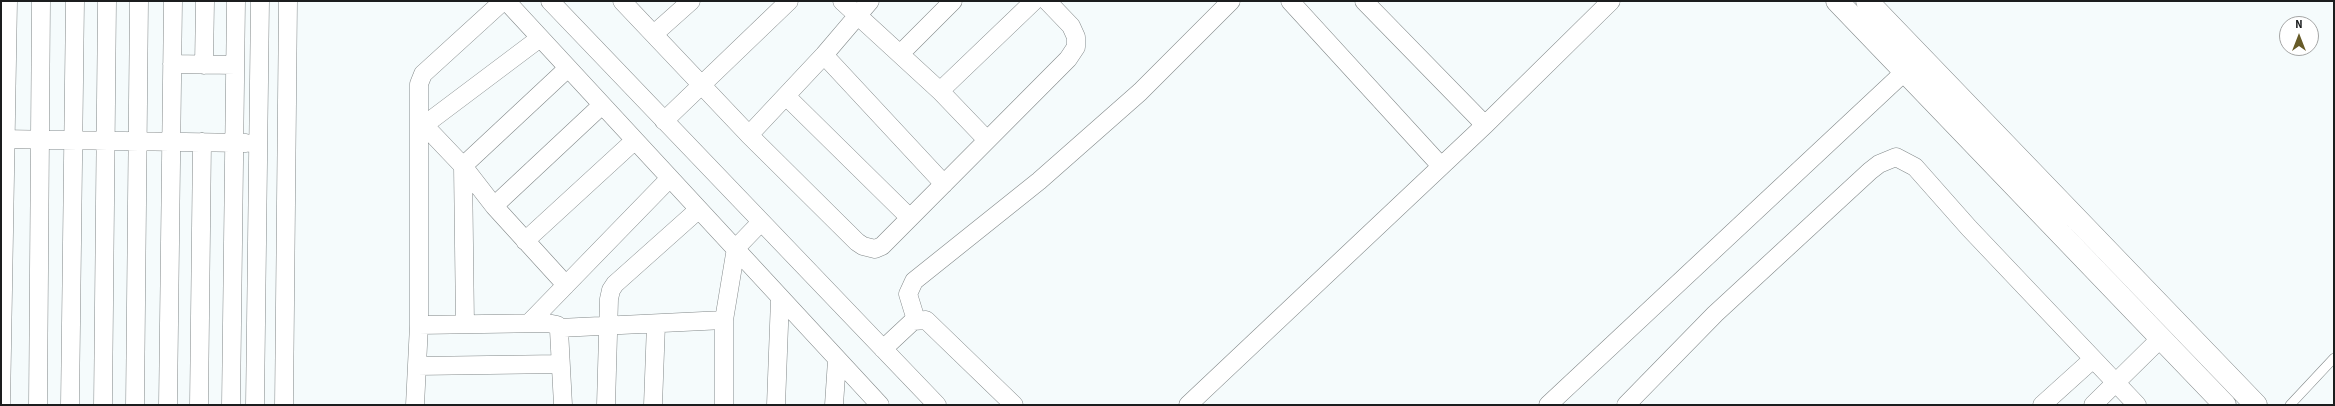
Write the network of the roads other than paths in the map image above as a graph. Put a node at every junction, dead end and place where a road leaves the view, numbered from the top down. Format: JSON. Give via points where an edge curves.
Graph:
{"nodes":[{"id":1,"x":8,"y":1,"type":"edge"},
{"id":2,"x":41,"y":1,"type":"edge"},
{"id":3,"x":74,"y":1,"type":"edge"},
{"id":4,"x":107,"y":1,"type":"edge"},
{"id":5,"x":139,"y":1,"type":"edge"},
{"id":6,"x":173,"y":1,"type":"edge"},
{"id":7,"x":205,"y":1,"type":"edge"},
{"id":8,"x":236,"y":1,"type":"edge"},
{"id":9,"x":260,"y":1,"type":"edge"},
{"id":10,"x":288,"y":1,"type":"edge"},
{"id":11,"x":550,"y":1,"type":"edge"},
{"id":12,"x":622,"y":1,"type":"edge"},
{"id":13,"x":691,"y":1,"type":"edge"},
{"id":14,"x":789,"y":1,"type":"edge"},
{"id":15,"x":842,"y":1,"type":"edge"},
{"id":16,"x":870,"y":1,"type":"edge"},
{"id":17,"x":953,"y":1,"type":"edge"},
{"id":18,"x":1034,"y":1,"type":"edge"},
{"id":19,"x":1047,"y":1,"type":"edge"},
{"id":20,"x":1231,"y":1,"type":"edge"},
{"id":21,"x":1290,"y":1,"type":"edge"},
{"id":22,"x":1364,"y":1,"type":"edge"},
{"id":23,"x":1611,"y":1,"type":"edge"},
{"id":24,"x":1837,"y":1,"type":"edge"},
{"id":25,"x":1867,"y":1,"type":"edge"},
{"id":26,"x":856,"y":16,"type":"junction"},
{"id":27,"x":654,"y":34,"type":"junction"},
{"id":28,"x":540,"y":38,"type":"junction"},
{"id":29,"x":900,"y":54,"type":"junction"},
{"id":30,"x":824,"y":55,"type":"junction"},
{"id":31,"x":1920,"y":56,"type":"junction"},
{"id":32,"x":172,"y":64,"type":"junction"},
{"id":33,"x":204,"y":65,"type":"junction"},
{"id":34,"x":235,"y":65,"type":"junction"},
{"id":35,"x":568,"y":68,"type":"junction"},
{"id":36,"x":1905,"y":71,"type":"junction"},
{"id":37,"x":700,"y":84,"type":"junction"},
{"id":38,"x":940,"y":91,"type":"junction"},
{"id":39,"x":786,"y":96,"type":"junction"},
{"id":40,"x":602,"y":105,"type":"junction"},
{"id":41,"x":664,"y":120,"type":"junction"},
{"id":42,"x":1485,"y":125,"type":"junction"},
{"id":43,"x":421,"y":127,"type":"junction"},
{"id":44,"x":749,"y":135,"type":"junction"},
{"id":45,"x":4,"y":139,"type":"edge"},
{"id":46,"x":40,"y":140,"type":"junction"},
{"id":47,"x":987,"y":140,"type":"junction"},
{"id":48,"x":72,"y":141,"type":"junction"},
{"id":49,"x":104,"y":141,"type":"junction"},
{"id":50,"x":634,"y":141,"type":"junction"},
{"id":51,"x":137,"y":142,"type":"junction"},
{"id":52,"x":171,"y":142,"type":"junction"},
{"id":53,"x":202,"y":142,"type":"junction"},
{"id":54,"x":234,"y":143,"type":"junction"},
{"id":55,"x":258,"y":143,"type":"junction"},
{"id":56,"x":463,"y":166,"type":"junction"},
{"id":57,"x":1441,"y":166,"type":"junction"},
{"id":58,"x":669,"y":179,"type":"junction"},
{"id":59,"x":944,"y":184,"type":"junction"},
{"id":60,"x":494,"y":206,"type":"junction"},
{"id":61,"x":698,"y":210,"type":"junction"},
{"id":62,"x":910,"y":218,"type":"junction"},
{"id":63,"x":761,"y":222,"type":"junction"},
{"id":64,"x":526,"y":241,"type":"junction"},
{"id":65,"x":736,"y":248,"type":"junction"},
{"id":66,"x":566,"y":285,"type":"junction"},
{"id":67,"x":780,"y":299,"type":"junction"},
{"id":68,"x":724,"y":320,"type":"junction"},
{"id":69,"x":916,"y":320,"type":"junction"},
{"id":70,"x":529,"y":323,"type":"junction"},
{"id":71,"x":465,"y":324,"type":"junction"},
{"id":72,"x":656,"y":324,"type":"junction"},
{"id":73,"x":419,"y":325,"type":"junction"},
{"id":74,"x":609,"y":326,"type":"junction"},
{"id":75,"x":559,"y":328,"type":"junction"},
{"id":76,"x":2161,"y":338,"type":"junction"},
{"id":77,"x":883,"y":349,"type":"junction"},
{"id":78,"x":2334,"y":358,"type":"edge"},
{"id":79,"x":2093,"y":359,"type":"junction"},
{"id":80,"x":838,"y":360,"type":"junction"},
{"id":81,"x":560,"y":364,"type":"junction"},
{"id":82,"x":417,"y":366,"type":"junction"},
{"id":83,"x":2116,"y":383,"type":"junction"},
{"id":84,"x":1,"y":405,"type":"edge"},
{"id":85,"x":38,"y":405,"type":"edge"},
{"id":86,"x":70,"y":405,"type":"edge"},
{"id":87,"x":103,"y":405,"type":"edge"},
{"id":88,"x":135,"y":405,"type":"edge"},
{"id":89,"x":168,"y":405,"type":"edge"},
{"id":90,"x":199,"y":405,"type":"edge"},
{"id":91,"x":231,"y":405,"type":"edge"},
{"id":92,"x":255,"y":405,"type":"edge"},
{"id":93,"x":284,"y":405,"type":"edge"},
{"id":94,"x":415,"y":405,"type":"edge"},
{"id":95,"x":563,"y":405,"type":"edge"},
{"id":96,"x":606,"y":405,"type":"edge"},
{"id":97,"x":653,"y":405,"type":"edge"},
{"id":98,"x":724,"y":405,"type":"edge"},
{"id":99,"x":776,"y":405,"type":"edge"},
{"id":100,"x":834,"y":405,"type":"edge"},
{"id":101,"x":880,"y":405,"type":"edge"},
{"id":102,"x":937,"y":405,"type":"edge"},
{"id":103,"x":1014,"y":405,"type":"edge"},
{"id":104,"x":1188,"y":405,"type":"edge"},
{"id":105,"x":1548,"y":405,"type":"edge"},
{"id":106,"x":1626,"y":405,"type":"edge"},
{"id":107,"x":2042,"y":405,"type":"edge"},
{"id":108,"x":2093,"y":405,"type":"edge"},
{"id":109,"x":2137,"y":405,"type":"edge"},
{"id":110,"x":2225,"y":405,"type":"edge"},
{"id":111,"x":2256,"y":405,"type":"edge"},
{"id":112,"x":2290,"y":405,"type":"edge"}],
"edges":[{"from":1,"to":45,"type":"street"},
{"from":2,"to":46,"type":"street"},
{"from":3,"to":48,"type":"street"},
{"from":4,"to":49,"type":"street"},
{"from":5,"to":51,"type":"street"},
{"from":6,"to":32,"type":"street"},
{"from":7,"to":33,"type":"street"},
{"from":8,"to":34,"type":"street"},
{"from":9,"to":55,"type":"street"},
{"from":10,"to":93,"type":"street"},
{"from":11,"to":41,"type":"street"},
{"from":12,"to":27,"type":"street"},
{"from":13,"to":27,"type":"street"},
{"from":14,"to":37,"type":"street"},
{"from":15,"to":26,"type":"street"},
{"from":16,"to":26,"type":"street"},
{"from":17,"to":29,"type":"street"},
{"from":18,"to":38,"type":"street"},
{"from":19,"to":47,"type":"street","via":[[1071,26],[1076,37],[1076,46],[1068,59]]},
{"from":20,"to":69,"type":"street","via":[[1140,92],[1040,181],[914,281],[908,294]]},
{"from":21,"to":57,"type":"street"},
{"from":22,"to":42,"type":"street"},
{"from":23,"to":42,"type":"street"},
{"from":24,"to":36,"type":"street"},
{"from":25,"to":31,"type":"street"},
{"from":26,"to":29,"type":"street"},
{"from":26,"to":30,"type":"street"},
{"from":27,"to":37,"type":"street"},
{"from":28,"to":35,"type":"street"},
{"from":28,"to":43,"type":"street"},
{"from":28,"to":43,"type":"street","via":[[509,4],[499,4],[423,74],[419,84]]},
{"from":29,"to":38,"type":"street"},
{"from":30,"to":39,"type":"street"},
{"from":30,"to":59,"type":"street"},
{"from":31,"to":36,"type":"street"},
{"from":31,"to":111,"type":"street"},
{"from":32,"to":33,"type":"street"},
{"from":32,"to":52,"type":"street"},
{"from":33,"to":34,"type":"street"},
{"from":34,"to":54,"type":"street"},
{"from":35,"to":40,"type":"street"},
{"from":35,"to":56,"type":"street"},
{"from":36,"to":76,"type":"street"},
{"from":36,"to":105,"type":"street"},
{"from":37,"to":41,"type":"street"},
{"from":37,"to":44,"type":"street"},
{"from":38,"to":47,"type":"street"},
{"from":39,"to":44,"type":"street"},
{"from":39,"to":62,"type":"street"},
{"from":40,"to":50,"type":"street"},
{"from":40,"to":60,"type":"street"},
{"from":41,"to":63,"type":"street"},
{"from":42,"to":57,"type":"street"},
{"from":43,"to":56,"type":"street"},
{"from":43,"to":73,"type":"street"},
{"from":44,"to":62,"type":"street","via":[[863,246],[875,249],[882,246]]},
{"from":45,"to":46,"type":"street"},
{"from":45,"to":84,"type":"street"},
{"from":46,"to":48,"type":"street"},
{"from":46,"to":85,"type":"street"},
{"from":47,"to":59,"type":"street"},
{"from":48,"to":49,"type":"street"},
{"from":48,"to":86,"type":"street"},
{"from":49,"to":51,"type":"street"},
{"from":49,"to":87,"type":"street"},
{"from":50,"to":58,"type":"street"},
{"from":50,"to":64,"type":"street"},
{"from":51,"to":52,"type":"street"},
{"from":51,"to":88,"type":"street"},
{"from":52,"to":53,"type":"street"},
{"from":52,"to":89,"type":"street"},
{"from":53,"to":54,"type":"street"},
{"from":53,"to":90,"type":"street"},
{"from":54,"to":55,"type":"street"},
{"from":54,"to":91,"type":"street"},
{"from":55,"to":92,"type":"street"},
{"from":56,"to":60,"type":"street"},
{"from":56,"to":71,"type":"street"},
{"from":57,"to":104,"type":"street"},
{"from":58,"to":61,"type":"street"},
{"from":58,"to":66,"type":"street"},
{"from":59,"to":62,"type":"street"},
{"from":60,"to":64,"type":"street"},
{"from":61,"to":65,"type":"street"},
{"from":61,"to":74,"type":"street","via":[[615,284],[609,298]]},
{"from":63,"to":65,"type":"street"},
{"from":63,"to":77,"type":"street"},
{"from":64,"to":66,"type":"street"},
{"from":65,"to":67,"type":"street"},
{"from":65,"to":68,"type":"street"},
{"from":66,"to":70,"type":"street"},
{"from":67,"to":80,"type":"street"},
{"from":67,"to":99,"type":"street"},
{"from":68,"to":72,"type":"street"},
{"from":68,"to":98,"type":"street"},
{"from":69,"to":77,"type":"street"},
{"from":69,"to":103,"type":"street","via":[[930,322]]},
{"from":70,"to":71,"type":"street"},
{"from":70,"to":75,"type":"street","via":[[553,324]]},
{"from":71,"to":73,"type":"street"},
{"from":72,"to":74,"type":"street"},
{"from":72,"to":97,"type":"street"},
{"from":73,"to":82,"type":"street"},
{"from":74,"to":75,"type":"street"},
{"from":74,"to":96,"type":"street"},
{"from":75,"to":81,"type":"street"},
{"from":76,"to":83,"type":"street"},
{"from":76,"to":110,"type":"street"},
{"from":77,"to":102,"type":"street"},
{"from":78,"to":112,"type":"lane"},
{"from":79,"to":83,"type":"street"},
{"from":79,"to":106,"type":"street","via":[[1915,167],[1896,157],[1879,164],[1721,308]]},
{"from":79,"to":107,"type":"street"},
{"from":80,"to":100,"type":"street"},
{"from":80,"to":101,"type":"street"},
{"from":81,"to":82,"type":"street"},
{"from":81,"to":95,"type":"street"},
{"from":82,"to":94,"type":"street"},
{"from":83,"to":108,"type":"street"},
{"from":83,"to":109,"type":"street"}]}
